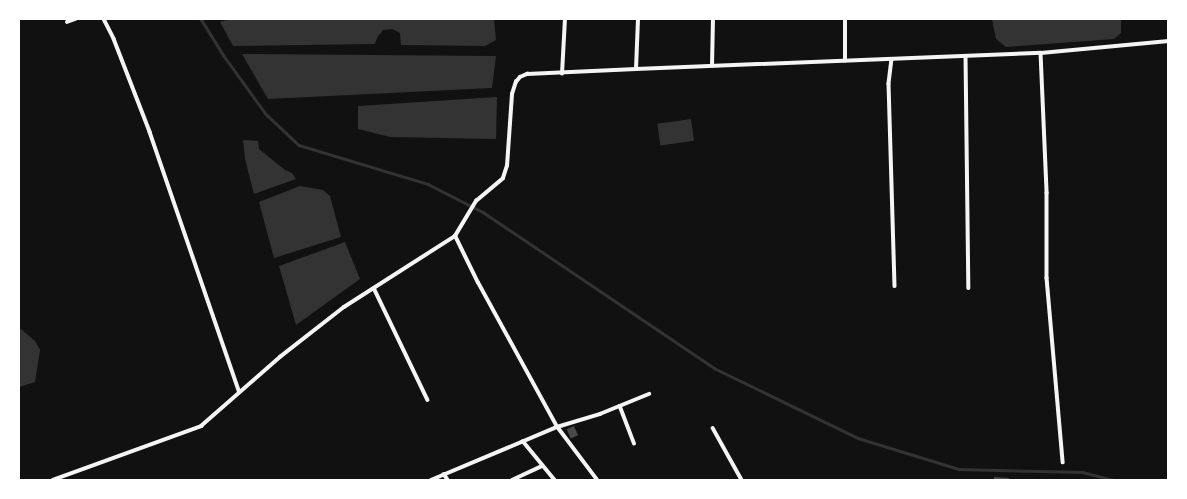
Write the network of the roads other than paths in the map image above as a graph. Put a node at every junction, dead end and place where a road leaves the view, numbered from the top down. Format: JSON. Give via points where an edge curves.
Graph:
{"nodes":[{"id":1,"x":75,"y":19,"type":"edge"},
{"id":2,"x":104,"y":19,"type":"edge"},
{"id":3,"x":565,"y":19,"type":"edge"},
{"id":4,"x":638,"y":19,"type":"edge"},
{"id":5,"x":713,"y":19,"type":"edge"},
{"id":6,"x":845,"y":19,"type":"edge"},
{"id":7,"x":67,"y":22,"type":"dead end"},
{"id":8,"x":1168,"y":41,"type":"edge"},
{"id":9,"x":1041,"y":53,"type":"junction"},
{"id":10,"x":966,"y":56,"type":"junction"},
{"id":11,"x":892,"y":59,"type":"junction"},
{"id":12,"x":844,"y":61,"type":"junction"},
{"id":13,"x":712,"y":66,"type":"junction"},
{"id":14,"x":636,"y":69,"type":"junction"},
{"id":15,"x":562,"y":74,"type":"junction"},
{"id":16,"x":456,"y":236,"type":"junction"},
{"id":17,"x":896,"y":286,"type":"dead end"},
{"id":18,"x":374,"y":288,"type":"junction"},
{"id":19,"x":969,"y":288,"type":"dead end"},
{"id":20,"x":239,"y":391,"type":"junction"},
{"id":21,"x":649,"y":394,"type":"dead end"},
{"id":22,"x":428,"y":400,"type":"dead end"},
{"id":23,"x":620,"y":406,"type":"junction"},
{"id":24,"x":557,"y":427,"type":"junction"},
{"id":25,"x":713,"y":428,"type":"dead end"},
{"id":26,"x":523,"y":441,"type":"junction"},
{"id":27,"x":634,"y":443,"type":"dead end"},
{"id":28,"x":1063,"y":462,"type":"dead end"},
{"id":29,"x":542,"y":466,"type":"junction"},
{"id":30,"x":444,"y":474,"type":"junction"},
{"id":31,"x":53,"y":480,"type":"edge"},
{"id":32,"x":431,"y":480,"type":"edge"},
{"id":33,"x":448,"y":480,"type":"edge"},
{"id":34,"x":512,"y":480,"type":"edge"},
{"id":35,"x":555,"y":480,"type":"edge"},
{"id":36,"x":597,"y":480,"type":"edge"},
{"id":37,"x":742,"y":480,"type":"edge"}],
"edges":[{"from":1,"to":7,"type":"street"},
{"from":2,"to":20,"type":"street","via":[[150,132]]},
{"from":3,"to":15,"type":"street"},
{"from":4,"to":14,"type":"street"},
{"from":5,"to":13,"type":"street"},
{"from":6,"to":12,"type":"street"},
{"from":8,"to":9,"type":"street"},
{"from":9,"to":10,"type":"street"},
{"from":9,"to":28,"type":"street","via":[[1047,193],[1047,278]]},
{"from":10,"to":11,"type":"street"},
{"from":10,"to":19,"type":"street"},
{"from":11,"to":12,"type":"street"},
{"from":11,"to":17,"type":"street","via":[[889,84]]},
{"from":12,"to":13,"type":"street"},
{"from":13,"to":14,"type":"street"},
{"from":14,"to":15,"type":"street"},
{"from":15,"to":16,"type":"street","via":[[527,74],[516,82],[512,94],[507,166],[503,178],[476,201]]},
{"from":16,"to":18,"type":"street"},
{"from":16,"to":24,"type":"street","via":[[478,283]]},
{"from":18,"to":20,"type":"street","via":[[344,307]]},
{"from":18,"to":22,"type":"street"},
{"from":20,"to":31,"type":"street","via":[[201,426]]},
{"from":21,"to":23,"type":"street"},
{"from":23,"to":24,"type":"street"},
{"from":23,"to":27,"type":"street"},
{"from":24,"to":26,"type":"street"},
{"from":24,"to":36,"type":"street"},
{"from":25,"to":37,"type":"street"},
{"from":26,"to":29,"type":"street"},
{"from":26,"to":30,"type":"street"},
{"from":29,"to":34,"type":"street"},
{"from":29,"to":35,"type":"street"},
{"from":30,"to":32,"type":"street"},
{"from":30,"to":33,"type":"street"}]}
